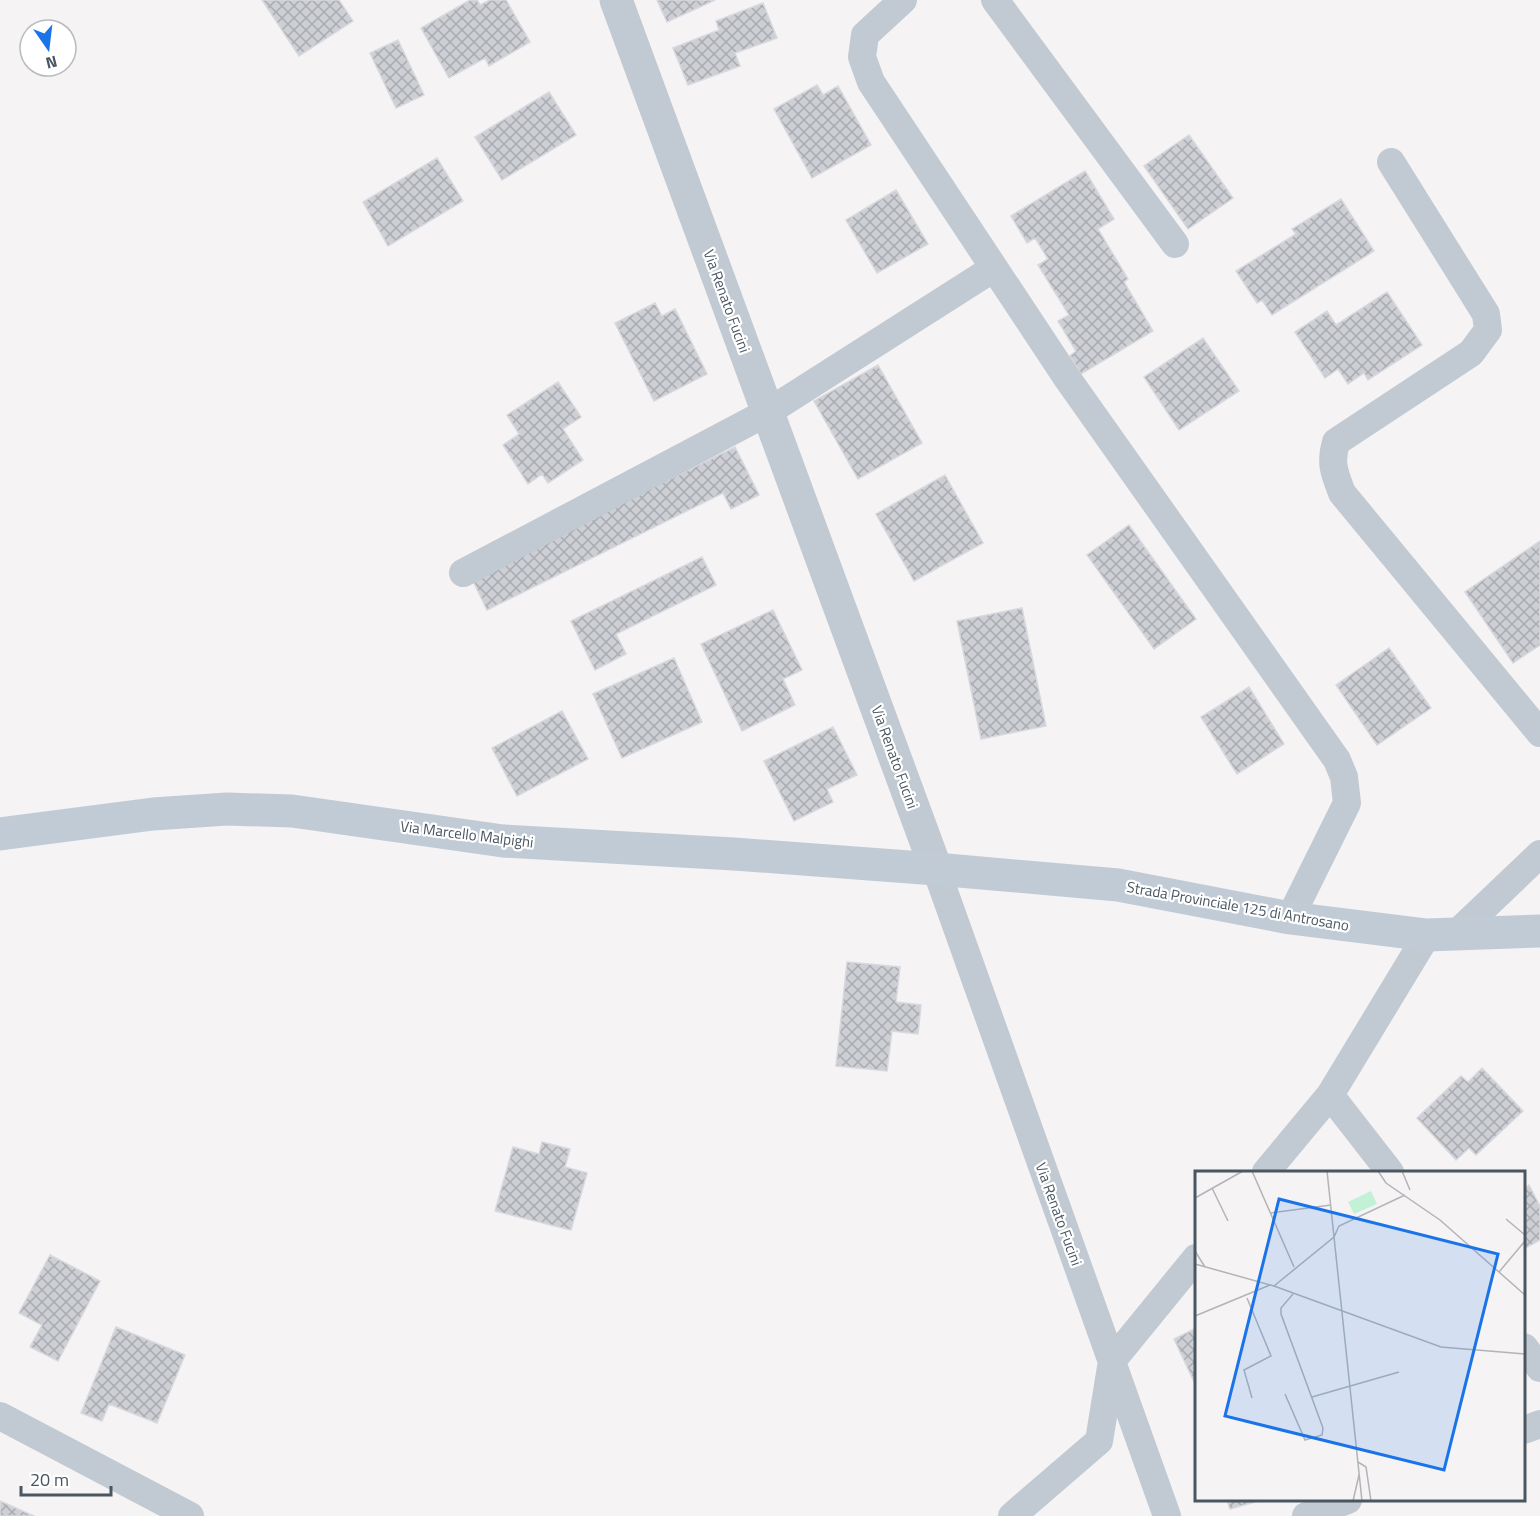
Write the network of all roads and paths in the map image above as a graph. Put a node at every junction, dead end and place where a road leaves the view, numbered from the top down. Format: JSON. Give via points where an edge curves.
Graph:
{"nodes":[{"id":1,"x":616,"y":0,"type":"edge"},
{"id":2,"x":903,"y":0,"type":"edge"},
{"id":3,"x":996,"y":0,"type":"edge"},
{"id":4,"x":1391,"y":162,"type":"dead end"},
{"id":5,"x":1174,"y":244,"type":"dead end"},
{"id":6,"x":994,"y":268,"type":"junction"},
{"id":7,"x":768,"y":412,"type":"junction"},
{"id":8,"x":463,"y":573,"type":"dead end"},
{"id":9,"x":1540,"y":734,"type":"edge"},
{"id":10,"x":0,"y":834,"type":"edge"},
{"id":11,"x":1540,"y":854,"type":"edge"},
{"id":12,"x":936,"y":869,"type":"junction"},
{"id":13,"x":1290,"y":918,"type":"junction"},
{"id":14,"x":1540,"y":931,"type":"edge"},
{"id":15,"x":1441,"y":935,"type":"junction"},
{"id":16,"x":1330,"y":1095,"type":"junction"},
{"id":17,"x":1268,"y":1171,"type":"edge"},
{"id":18,"x":1388,"y":1171,"type":"edge"},
{"id":19,"x":1195,"y":1260,"type":"edge"},
{"id":20,"x":1525,"y":1348,"type":"edge"},
{"id":21,"x":1112,"y":1361,"type":"junction"},
{"id":22,"x":1540,"y":1368,"type":"edge"},
{"id":23,"x":0,"y":1416,"type":"edge"},
{"id":24,"x":1540,"y":1424,"type":"edge"},
{"id":25,"x":1525,"y":1430,"type":"edge"},
{"id":26,"x":1345,"y":1501,"type":"edge"},
{"id":27,"x":190,"y":1516,"type":"edge"},
{"id":28,"x":1012,"y":1516,"type":"edge"},
{"id":29,"x":1167,"y":1516,"type":"edge"},
{"id":30,"x":1306,"y":1516,"type":"edge"}],
"edges":[{"from":1,"to":7,"type":"street","name":"Via Renato Fucini"},
{"from":2,"to":6,"type":"street","via":[[866,35],[862,57],[871,82]]},
{"from":3,"to":5,"type":"street"},
{"from":4,"to":9,"type":"street","via":[[1485,314],[1488,330],[1471,352],[1336,442],[1334,470],[1342,493]]},
{"from":6,"to":7,"type":"street"},
{"from":6,"to":13,"type":"street","via":[[1067,378],[1337,760],[1347,803]]},
{"from":7,"to":8,"type":"street"},
{"from":7,"to":12,"type":"street","name":"Via Renato Fucini"},
{"from":10,"to":12,"type":"main road","name":"Via Marcello Malpighi","via":[[153,814],[227,809],[292,811],[503,841]]},
{"from":11,"to":15,"type":"street"},
{"from":12,"to":13,"type":"main road","name":"Strada Provinciale 125 di Antrosano","via":[[1118,885]]},
{"from":12,"to":21,"type":"street","name":"Via Renato Fucini"},
{"from":13,"to":15,"type":"main road","name":"Strada Provinciale 125 di Antrosano"},
{"from":14,"to":15,"type":"main road","name":"Strada Provinciale 125 di Antrosano"},
{"from":15,"to":16,"type":"street"},
{"from":16,"to":17,"type":"street"},
{"from":16,"to":18,"type":"street"},
{"from":19,"to":21,"type":"street"},
{"from":20,"to":22,"type":"street"},
{"from":21,"to":28,"type":"street","via":[[1099,1441]]},
{"from":21,"to":29,"type":"street","name":"Via Renato Fucini"},
{"from":23,"to":27,"type":"street"},
{"from":24,"to":25,"type":"street"},
{"from":26,"to":30,"type":"street"}]}
